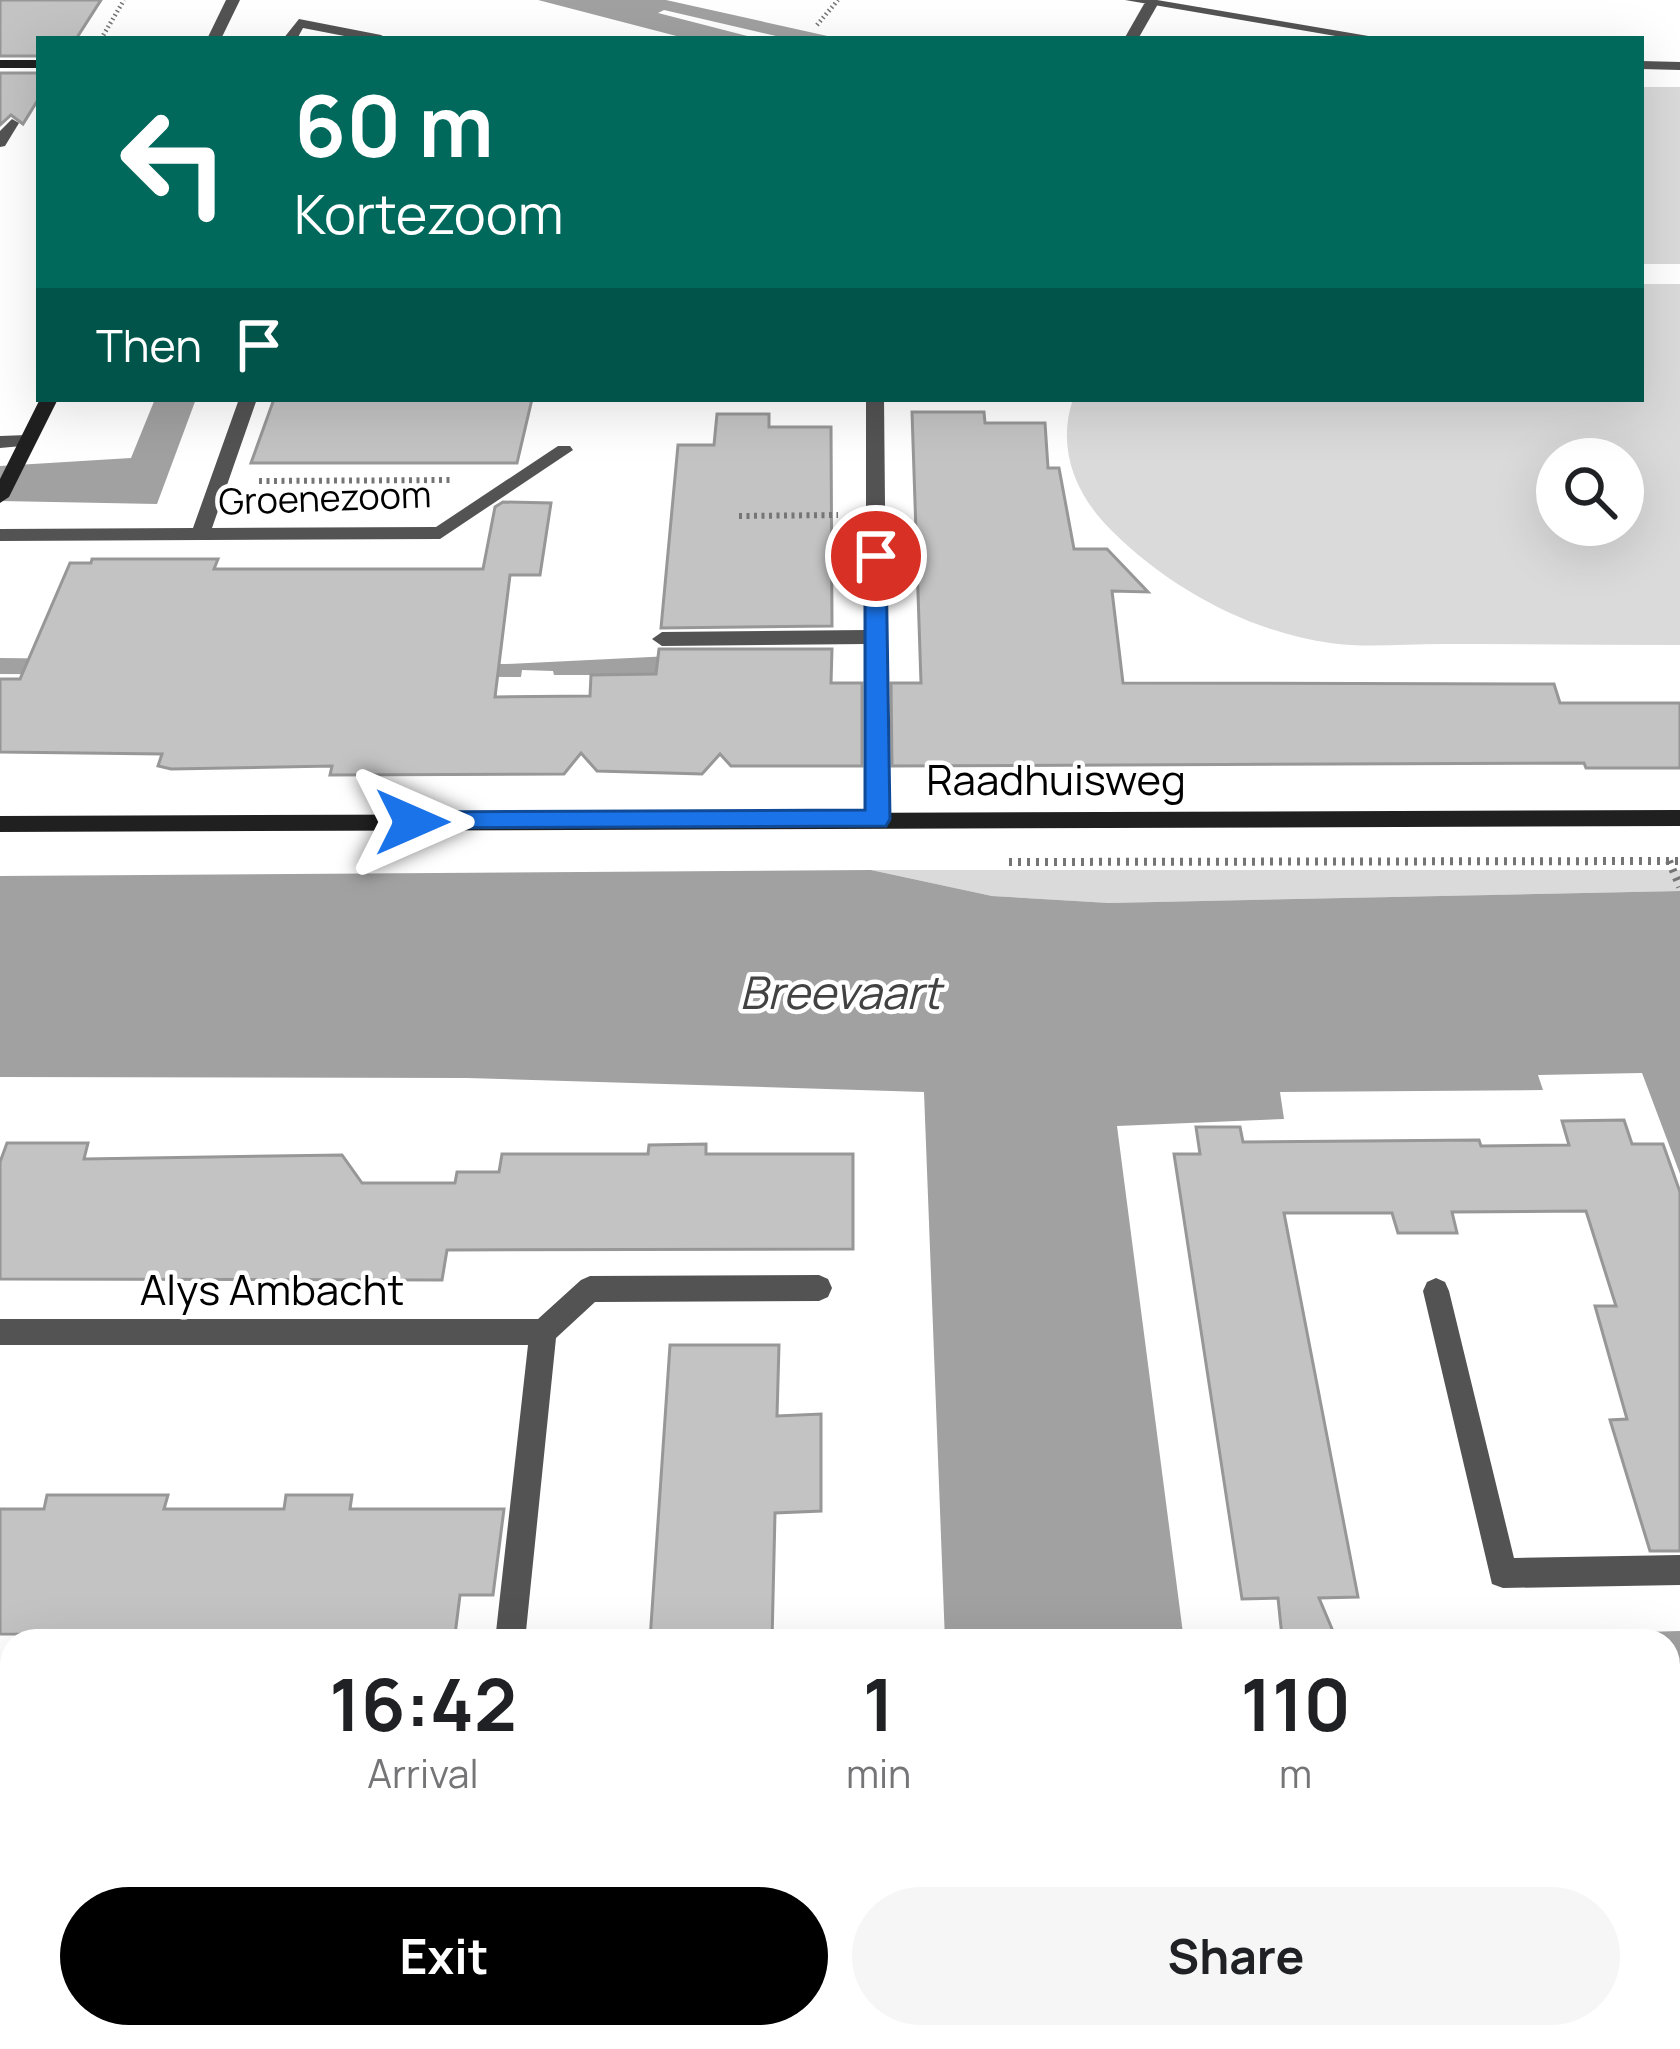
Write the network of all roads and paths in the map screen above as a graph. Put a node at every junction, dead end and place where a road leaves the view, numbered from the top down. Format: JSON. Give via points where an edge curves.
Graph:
{"nodes":[{"id":1,"x":124,"y":0,"type":"edge"},
{"id":2,"x":233,"y":0,"type":"edge"},
{"id":3,"x":838,"y":0,"type":"edge"},
{"id":4,"x":1132,"y":0,"type":"edge"},
{"id":5,"x":1151,"y":4,"type":"junction"},
{"id":6,"x":817,"y":26,"type":"dead end"},
{"id":7,"x":103,"y":36,"type":"edge"},
{"id":8,"x":215,"y":36,"type":"edge"},
{"id":9,"x":292,"y":36,"type":"edge"},
{"id":10,"x":366,"y":36,"type":"edge"},
{"id":11,"x":1133,"y":36,"type":"edge"},
{"id":12,"x":1359,"y":36,"type":"edge"},
{"id":13,"x":0,"y":64,"type":"edge"},
{"id":14,"x":36,"y":64,"type":"edge"},
{"id":15,"x":1644,"y":65,"type":"edge"},
{"id":16,"x":1680,"y":66,"type":"edge"},
{"id":17,"x":12,"y":123,"type":"dead end"},
{"id":18,"x":0,"y":142,"type":"edge"},
{"id":19,"x":47,"y":402,"type":"edge"},
{"id":20,"x":247,"y":402,"type":"edge"},
{"id":21,"x":875,"y":402,"type":"edge"},
{"id":22,"x":27,"y":441,"type":"junction"},
{"id":23,"x":0,"y":442,"type":"edge"},
{"id":24,"x":564,"y":450,"type":"dead end"},
{"id":25,"x":219,"y":481,"type":"junction"},
{"id":26,"x":513,"y":488,"type":"junction"},
{"id":27,"x":0,"y":497,"type":"edge"},
{"id":28,"x":876,"y":515,"type":"junction"},
{"id":29,"x":739,"y":516,"type":"dead end"},
{"id":30,"x":200,"y":534,"type":"junction"},
{"id":31,"x":0,"y":536,"type":"edge"},
{"id":32,"x":876,"y":638,"type":"junction"},
{"id":33,"x":662,"y":639,"type":"dead end"},
{"id":34,"x":1680,"y":818,"type":"edge"},
{"id":35,"x":878,"y":819,"type":"junction"},
{"id":36,"x":0,"y":824,"type":"edge"},
{"id":37,"x":1680,"y":861,"type":"edge"},
{"id":38,"x":1679,"y":885,"type":"edge"},
{"id":39,"x":819,"y":1288,"type":"dead end"},
{"id":40,"x":1436,"y":1291,"type":"dead end"},
{"id":41,"x":0,"y":1332,"type":"edge"},
{"id":42,"x":543,"y":1332,"type":"junction"},
{"id":43,"x":1680,"y":1570,"type":"edge"},
{"id":44,"x":511,"y":1629,"type":"edge"}],
"edges":[{"from":1,"to":7,"type":"path"},
{"from":2,"to":8,"type":"street"},
{"from":3,"to":6,"type":"path"},
{"from":4,"to":5,"type":"street"},
{"from":5,"to":11,"type":"street"},
{"from":5,"to":12,"type":"street"},
{"from":9,"to":10,"type":"street","via":[[299,23]]},
{"from":13,"to":14,"type":"street"},
{"from":15,"to":16,"type":"street"},
{"from":17,"to":18,"type":"street"},
{"from":19,"to":22,"type":"street"},
{"from":20,"to":25,"type":"street","name":"Groenezoom"},
{"from":21,"to":28,"type":"street"},
{"from":22,"to":23,"type":"street"},
{"from":22,"to":27,"type":"street"},
{"from":24,"to":26,"type":"street","name":"Groenezoom"},
{"from":25,"to":26,"type":"path","name":"Groenezoom","via":[[504,480]]},
{"from":25,"to":30,"type":"street","name":"Groenezoom"},
{"from":26,"to":30,"type":"street","name":"Groenezoom","via":[[440,533]]},
{"from":28,"to":29,"type":"path"},
{"from":28,"to":32,"type":"street"},
{"from":30,"to":31,"type":"street","name":"Groenezoom"},
{"from":32,"to":33,"type":"street"},
{"from":32,"to":35,"type":"street"},
{"from":34,"to":35,"type":"street","name":"Raadhuisweg"},
{"from":35,"to":36,"type":"street","name":"Raadhuisweg"},
{"from":37,"to":38,"type":"path","via":[[1669,862]]},
{"from":39,"to":42,"type":"street","via":[[590,1289]]},
{"from":40,"to":43,"type":"street","via":[[1503,1574]]},
{"from":41,"to":42,"type":"street","name":"Alys Ambacht"},
{"from":42,"to":44,"type":"street"}]}
